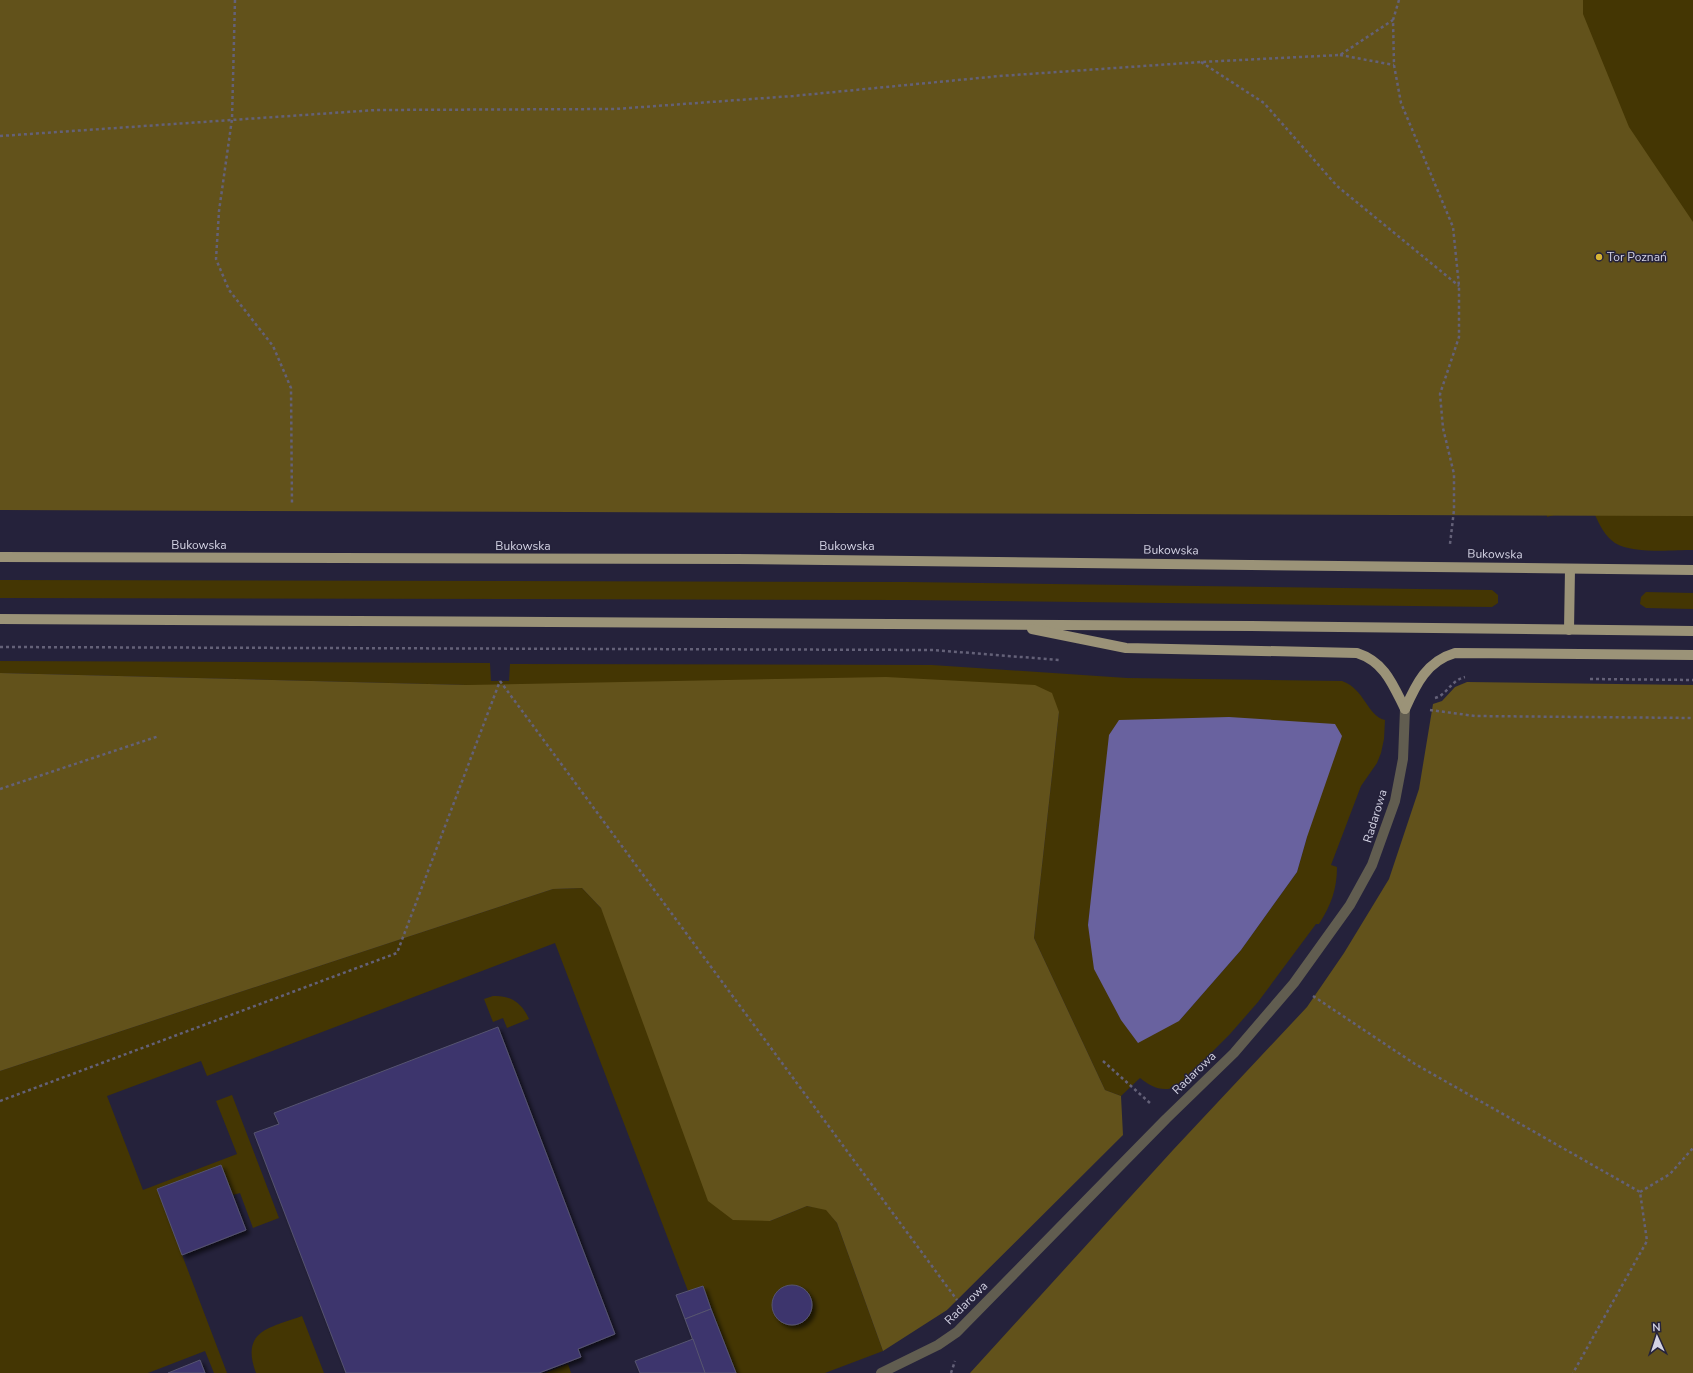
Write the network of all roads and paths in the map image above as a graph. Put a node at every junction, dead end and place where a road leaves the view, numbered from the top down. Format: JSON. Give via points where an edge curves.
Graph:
{"nodes":[{"id":1,"x":235,"y":0,"type":"edge"},
{"id":2,"x":1399,"y":0,"type":"edge"},
{"id":3,"x":1393,"y":20,"type":"junction"},
{"id":4,"x":1340,"y":55,"type":"junction"},
{"id":5,"x":1201,"y":62,"type":"junction"},
{"id":6,"x":1394,"y":65,"type":"junction"},
{"id":7,"x":232,"y":119,"type":"junction"},
{"id":8,"x":0,"y":136,"type":"edge"},
{"id":9,"x":1460,"y":286,"type":"junction"},
{"id":10,"x":292,"y":505,"type":"dead end"},
{"id":11,"x":0,"y":558,"type":"edge"},
{"id":12,"x":1450,"y":567,"type":"junction"},
{"id":13,"x":1570,"y":569,"type":"junction"},
{"id":14,"x":1693,"y":570,"type":"edge"},
{"id":15,"x":0,"y":619,"type":"edge"},
{"id":16,"x":1009,"y":625,"type":"junction"},
{"id":17,"x":1569,"y":630,"type":"junction"},
{"id":18,"x":1693,"y":631,"type":"edge"},
{"id":19,"x":0,"y":647,"type":"edge"},
{"id":20,"x":1693,"y":655,"type":"edge"},
{"id":21,"x":1064,"y":660,"type":"dead end"},
{"id":22,"x":1467,"y":677,"type":"dead end"},
{"id":23,"x":1584,"y":679,"type":"dead end"},
{"id":24,"x":1693,"y":680,"type":"edge"},
{"id":25,"x":1430,"y":697,"type":"dead end"},
{"id":26,"x":1405,"y":709,"type":"junction"},
{"id":27,"x":1424,"y":709,"type":"dead end"},
{"id":28,"x":1693,"y":718,"type":"edge"},
{"id":29,"x":159,"y":736,"type":"dead end"},
{"id":30,"x":0,"y":789,"type":"edge"},
{"id":31,"x":1294,"y":983,"type":"junction"},
{"id":32,"x":1103,"y":1061,"type":"dead end"},
{"id":33,"x":1143,"y":1096,"type":"dead end"},
{"id":34,"x":0,"y":1101,"type":"edge"},
{"id":35,"x":1693,"y":1148,"type":"edge"},
{"id":36,"x":1640,"y":1192,"type":"junction"},
{"id":37,"x":970,"y":1319,"type":"junction"},
{"id":38,"x":881,"y":1373,"type":"edge"},
{"id":39,"x":1574,"y":1373,"type":"edge"}],
"edges":[{"from":1,"to":7,"type":"path"},
{"from":2,"to":3,"type":"path"},
{"from":3,"to":4,"type":"path"},
{"from":3,"to":6,"type":"path"},
{"from":4,"to":5,"type":"path"},
{"from":4,"to":6,"type":"path"},
{"from":5,"to":7,"type":"path","via":[[1000,76],[793,96],[614,109],[376,110]]},
{"from":5,"to":9,"type":"path","via":[[1264,103],[1337,186]]},
{"from":6,"to":9,"type":"path","via":[[1401,102],[1453,227]]},
{"from":7,"to":8,"type":"path"},
{"from":7,"to":10,"type":"path","via":[[219,211],[216,259],[229,290],[274,346],[291,388]]},
{"from":9,"to":12,"type":"path","via":[[1459,337],[1440,394],[1442,428],[1454,474]]},
{"from":11,"to":12,"type":"main road","name":"Bukowska","via":[[737,558]]},
{"from":12,"to":13,"type":"main road","name":"Bukowska"},
{"from":13,"to":14,"type":"main road","name":"Bukowska"},
{"from":13,"to":17,"type":"main road"},
{"from":15,"to":16,"type":"main road"},
{"from":16,"to":17,"type":"main road"},
{"from":16,"to":26,"type":"main road","via":[[1126,648],[1357,654],[1368,657],[1386,672]]},
{"from":17,"to":18,"type":"main road"},
{"from":19,"to":21,"type":"path","via":[[933,650]]},
{"from":20,"to":26,"type":"main road","via":[[1455,653],[1438,660],[1425,671]]},
{"from":22,"to":25,"type":"path","via":[[1456,680],[1441,696]]},
{"from":23,"to":24,"type":"path"},
{"from":26,"to":31,"type":"street","name":"Radarowa","via":[[1403,759],[1395,801],[1372,865],[1350,906]]},
{"from":27,"to":28,"type":"path","via":[[1475,716]]},
{"from":29,"to":30,"type":"path"},
{"from":31,"to":36,"type":"path","via":[[1414,1064]]},
{"from":31,"to":37,"type":"street","name":"Radarowa","via":[[1234,1053],[1084,1201]]},
{"from":32,"to":33,"type":"path"},
{"from":34,"to":37,"type":"path","via":[[397,953],[500,681]]},
{"from":35,"to":36,"type":"path","via":[[1670,1174]]},
{"from":36,"to":39,"type":"path","via":[[1648,1241]]},
{"from":37,"to":38,"type":"street","name":"Radarowa","via":[[938,1345]]}]}
